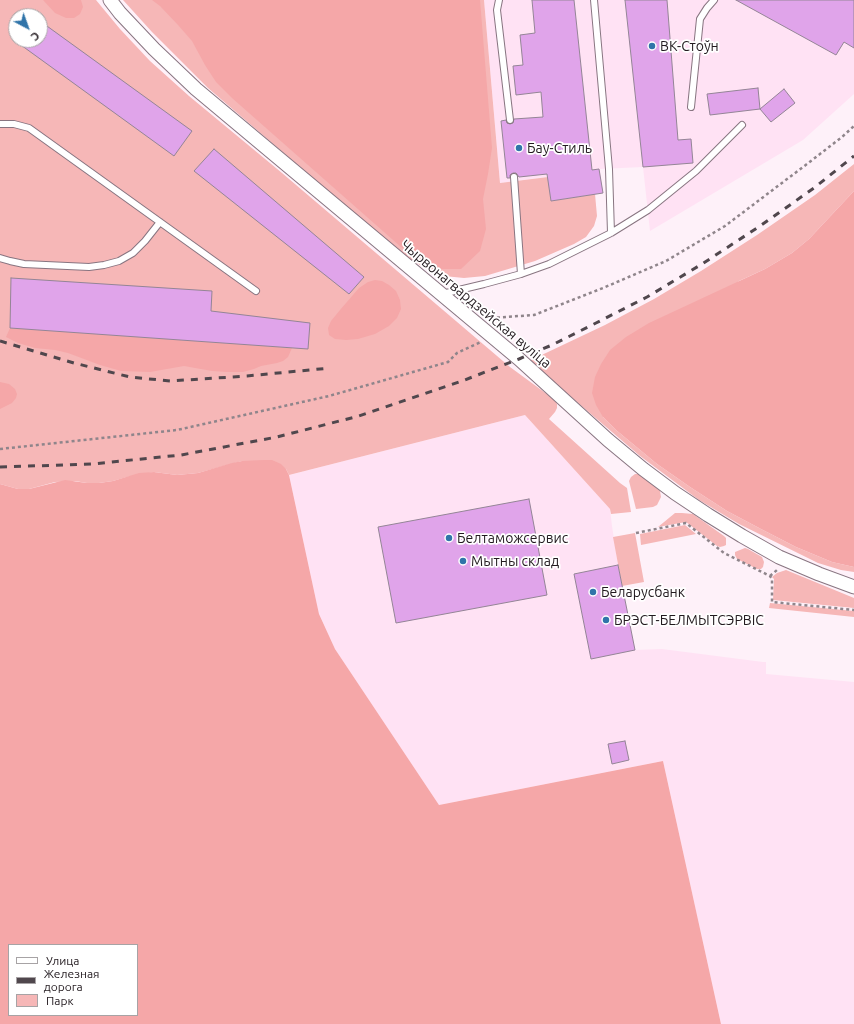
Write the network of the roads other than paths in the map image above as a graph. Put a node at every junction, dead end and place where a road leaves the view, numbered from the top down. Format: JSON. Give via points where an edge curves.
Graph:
{"nodes":[{"id":1,"x":110,"y":0,"type":"edge"},
{"id":2,"x":500,"y":0,"type":"edge"},
{"id":3,"x":594,"y":0,"type":"edge"},
{"id":4,"x":714,"y":0,"type":"edge"},
{"id":5,"x":691,"y":107,"type":"dead end"},
{"id":6,"x":510,"y":120,"type":"dead end"},
{"id":7,"x":0,"y":124,"type":"edge"},
{"id":8,"x":742,"y":125,"type":"dead end"},
{"id":9,"x":514,"y":178,"type":"dead end"},
{"id":10,"x":160,"y":222,"type":"junction"},
{"id":11,"x":611,"y":233,"type":"junction"},
{"id":12,"x":0,"y":258,"type":"edge"},
{"id":13,"x":521,"y":274,"type":"junction"},
{"id":14,"x":256,"y":291,"type":"dead end"},
{"id":15,"x":441,"y":294,"type":"junction"},
{"id":16,"x":854,"y":587,"type":"edge"}],
"edges":[{"from":1,"to":15,"type":"street","name":"Чырвонагвардзейская вуліца","via":[[154,49],[196,89]]},
{"from":2,"to":6,"type":"lane","via":[[497,10]]},
{"from":3,"to":11,"type":"lane","via":[[609,169]]},
{"from":4,"to":5,"type":"lane","via":[[700,19]]},
{"from":7,"to":10,"type":"lane","via":[[29,128]]},
{"from":8,"to":11,"type":"lane","via":[[684,181],[648,210]]},
{"from":9,"to":13,"type":"lane"},
{"from":10,"to":12,"type":"lane","via":[[133,253],[104,266],[24,264]]},
{"from":10,"to":14,"type":"lane"},
{"from":11,"to":13,"type":"lane","via":[[549,264]]},
{"from":13,"to":15,"type":"lane"},
{"from":15,"to":16,"type":"street","name":"Чырвонагвардзейская вуліца","via":[[519,359],[642,469],[675,493],[779,557]]}]}
